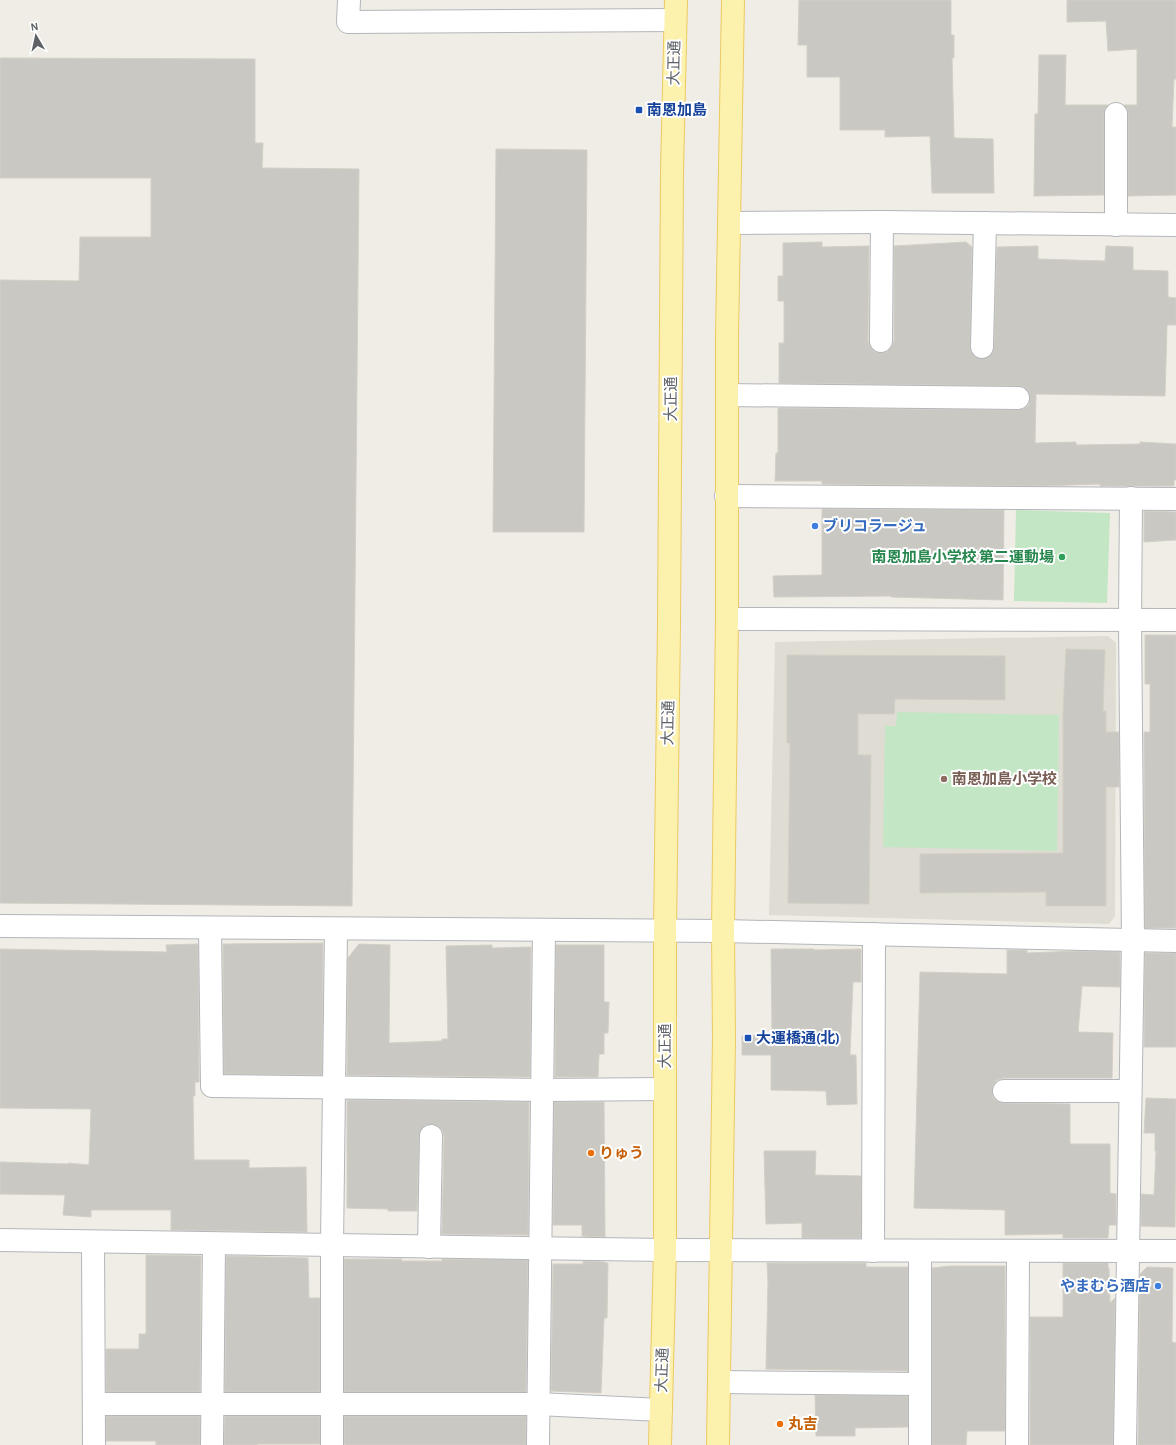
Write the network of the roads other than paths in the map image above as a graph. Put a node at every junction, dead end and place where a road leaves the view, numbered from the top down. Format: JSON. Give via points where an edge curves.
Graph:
{"nodes":[{"id":1,"x":348,"y":0,"type":"edge"},
{"id":2,"x":733,"y":0,"type":"edge"},
{"id":3,"x":676,"y":10,"type":"edge"},
{"id":4,"x":1116,"y":114,"type":"dead end"},
{"id":5,"x":882,"y":222,"type":"junction"},
{"id":6,"x":729,"y":223,"type":"junction"},
{"id":7,"x":984,"y":223,"type":"junction"},
{"id":8,"x":1116,"y":225,"type":"junction"},
{"id":9,"x":1176,"y":225,"type":"edge"},
{"id":10,"x":881,"y":341,"type":"dead end"},
{"id":11,"x":982,"y":347,"type":"dead end"},
{"id":12,"x":727,"y":395,"type":"junction"},
{"id":13,"x":1018,"y":398,"type":"dead end"},
{"id":14,"x":726,"y":496,"type":"junction"},
{"id":15,"x":1131,"y":498,"type":"junction"},
{"id":16,"x":1176,"y":499,"type":"edge"},
{"id":17,"x":726,"y":619,"type":"junction"},
{"id":18,"x":1130,"y":620,"type":"junction"},
{"id":19,"x":1176,"y":620,"type":"edge"},
{"id":20,"x":0,"y":926,"type":"edge"},
{"id":21,"x":210,"y":928,"type":"junction"},
{"id":22,"x":336,"y":928,"type":"junction"},
{"id":23,"x":544,"y":930,"type":"junction"},
{"id":24,"x":665,"y":930,"type":"junction"},
{"id":25,"x":723,"y":931,"type":"junction"},
{"id":26,"x":874,"y":934,"type":"junction"},
{"id":27,"x":1133,"y":940,"type":"junction"},
{"id":28,"x":1176,"y":941,"type":"edge"},
{"id":29,"x":334,"y":1089,"type":"junction"},
{"id":30,"x":665,"y":1089,"type":"junction"},
{"id":31,"x":543,"y":1090,"type":"junction"},
{"id":32,"x":1004,"y":1091,"type":"dead end"},
{"id":33,"x":1130,"y":1091,"type":"junction"},
{"id":34,"x":431,"y":1136,"type":"dead end"},
{"id":35,"x":0,"y":1240,"type":"edge"},
{"id":36,"x":93,"y":1242,"type":"junction"},
{"id":37,"x":214,"y":1244,"type":"junction"},
{"id":38,"x":332,"y":1245,"type":"junction"},
{"id":39,"x":429,"y":1246,"type":"junction"},
{"id":40,"x":541,"y":1248,"type":"junction"},
{"id":41,"x":665,"y":1250,"type":"junction"},
{"id":42,"x":720,"y":1250,"type":"junction"},
{"id":43,"x":873,"y":1250,"type":"junction"},
{"id":44,"x":920,"y":1251,"type":"junction"},
{"id":45,"x":1018,"y":1251,"type":"junction"},
{"id":46,"x":1128,"y":1251,"type":"junction"},
{"id":47,"x":1176,"y":1251,"type":"edge"},
{"id":48,"x":719,"y":1382,"type":"junction"},
{"id":49,"x":920,"y":1384,"type":"junction"},
{"id":50,"x":212,"y":1403,"type":"junction"},
{"id":51,"x":94,"y":1404,"type":"junction"},
{"id":52,"x":332,"y":1404,"type":"junction"},
{"id":53,"x":538,"y":1404,"type":"junction"},
{"id":54,"x":661,"y":1410,"type":"junction"},
{"id":55,"x":94,"y":1445,"type":"edge"},
{"id":56,"x":212,"y":1445,"type":"edge"},
{"id":57,"x":332,"y":1445,"type":"edge"},
{"id":58,"x":538,"y":1445,"type":"edge"},
{"id":59,"x":660,"y":1445,"type":"edge"},
{"id":60,"x":718,"y":1445,"type":"edge"},
{"id":61,"x":920,"y":1445,"type":"edge"},
{"id":62,"x":1017,"y":1445,"type":"edge"},
{"id":63,"x":1124,"y":1445,"type":"edge"}],
"edges":[{"from":1,"to":3,"type":"street","via":[[348,22]]},
{"from":2,"to":6,"type":"main road"},
{"from":3,"to":24,"type":"main road","name":"大正通"},
{"from":4,"to":8,"type":"street"},
{"from":5,"to":6,"type":"street"},
{"from":5,"to":7,"type":"street"},
{"from":5,"to":10,"type":"street"},
{"from":6,"to":12,"type":"main road"},
{"from":7,"to":8,"type":"street"},
{"from":7,"to":11,"type":"street"},
{"from":8,"to":9,"type":"street"},
{"from":12,"to":13,"type":"street"},
{"from":12,"to":14,"type":"main road"},
{"from":14,"to":15,"type":"street"},
{"from":14,"to":17,"type":"main road"},
{"from":15,"to":16,"type":"street"},
{"from":15,"to":18,"type":"street"},
{"from":17,"to":18,"type":"street"},
{"from":17,"to":25,"type":"main road"},
{"from":18,"to":19,"type":"street"},
{"from":18,"to":27,"type":"street"},
{"from":20,"to":21,"type":"street"},
{"from":21,"to":22,"type":"street"},
{"from":21,"to":29,"type":"street","via":[[212,1086]]},
{"from":22,"to":23,"type":"street"},
{"from":22,"to":29,"type":"street"},
{"from":23,"to":24,"type":"street"},
{"from":23,"to":31,"type":"street"},
{"from":24,"to":25,"type":"street"},
{"from":24,"to":30,"type":"main road","name":"大正通"},
{"from":25,"to":26,"type":"street"},
{"from":25,"to":42,"type":"main road","via":[[724,1038]]},
{"from":26,"to":27,"type":"street"},
{"from":26,"to":43,"type":"street"},
{"from":27,"to":28,"type":"street"},
{"from":27,"to":33,"type":"street"},
{"from":29,"to":31,"type":"street"},
{"from":29,"to":38,"type":"street"},
{"from":30,"to":31,"type":"street"},
{"from":30,"to":41,"type":"main road","name":"大正通"},
{"from":31,"to":40,"type":"street"},
{"from":32,"to":33,"type":"street"},
{"from":33,"to":46,"type":"street"},
{"from":34,"to":39,"type":"street"},
{"from":35,"to":36,"type":"street"},
{"from":36,"to":37,"type":"street"},
{"from":36,"to":51,"type":"street"},
{"from":37,"to":38,"type":"street"},
{"from":37,"to":50,"type":"street"},
{"from":38,"to":39,"type":"street"},
{"from":38,"to":52,"type":"street"},
{"from":39,"to":40,"type":"street"},
{"from":40,"to":41,"type":"street"},
{"from":40,"to":53,"type":"street"},
{"from":41,"to":42,"type":"street"},
{"from":41,"to":54,"type":"main road","name":"大正通"},
{"from":42,"to":43,"type":"street"},
{"from":42,"to":48,"type":"main road"},
{"from":43,"to":44,"type":"street"},
{"from":44,"to":45,"type":"street"},
{"from":44,"to":49,"type":"street"},
{"from":45,"to":46,"type":"street"},
{"from":45,"to":62,"type":"street"},
{"from":46,"to":47,"type":"street"},
{"from":46,"to":63,"type":"street"},
{"from":48,"to":49,"type":"street"},
{"from":48,"to":60,"type":"main road"},
{"from":49,"to":61,"type":"street"},
{"from":50,"to":51,"type":"street"},
{"from":50,"to":52,"type":"street"},
{"from":50,"to":56,"type":"street"},
{"from":51,"to":55,"type":"street"},
{"from":52,"to":53,"type":"street"},
{"from":52,"to":57,"type":"street"},
{"from":53,"to":54,"type":"street"},
{"from":53,"to":58,"type":"street"},
{"from":54,"to":59,"type":"main road","name":"大正通"}]}
